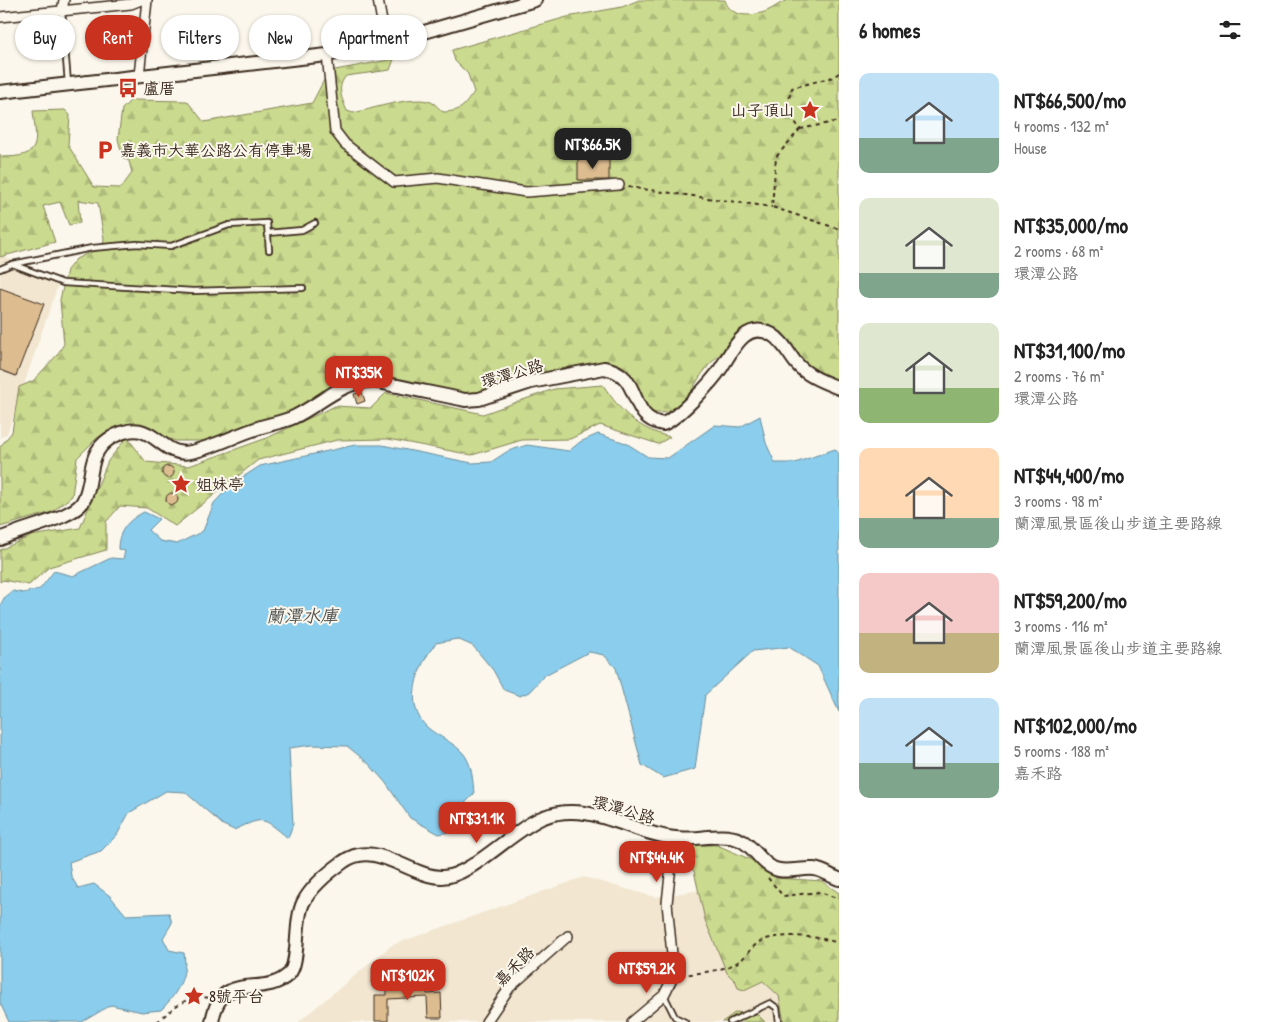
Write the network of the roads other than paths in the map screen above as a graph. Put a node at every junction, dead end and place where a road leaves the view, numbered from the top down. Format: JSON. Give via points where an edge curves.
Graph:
{"nodes":[{"id":1,"x":64,"y":0,"type":"edge"},
{"id":2,"x":141,"y":0,"type":"edge"},
{"id":3,"x":147,"y":0,"type":"edge"},
{"id":4,"x":378,"y":0,"type":"edge"},
{"id":5,"x":535,"y":0,"type":"edge"},
{"id":6,"x":511,"y":3,"type":"edge"},
{"id":7,"x":62,"y":11,"type":"junction"},
{"id":8,"x":381,"y":15,"type":"edge"},
{"id":9,"x":0,"y":17,"type":"edge"},
{"id":10,"x":427,"y":30,"type":"edge"},
{"id":11,"x":321,"y":57,"type":"edge"},
{"id":12,"x":327,"y":60,"type":"edge"},
{"id":13,"x":139,"y":76,"type":"junction"},
{"id":14,"x":68,"y":85,"type":"junction"},
{"id":15,"x":0,"y":92,"type":"edge"},
{"id":16,"x":619,"y":185,"type":"road end"},
{"id":17,"x":315,"y":223,"type":"dead end"},
{"id":18,"x":268,"y":234,"type":"junction"},
{"id":19,"x":269,"y":250,"type":"dead end"},
{"id":20,"x":12,"y":264,"type":"junction"},
{"id":21,"x":0,"y":269,"type":"edge"},
{"id":22,"x":303,"y":288,"type":"dead end"},
{"id":23,"x":839,"y":388,"type":"edge"},
{"id":24,"x":0,"y":539,"type":"edge"},
{"id":25,"x":671,"y":866,"type":"road end"},
{"id":26,"x":839,"y":879,"type":"edge"},
{"id":27,"x":568,"y":936,"type":"dead end"},
{"id":28,"x":664,"y":995,"type":"junction"},
{"id":29,"x":212,"y":1022,"type":"edge"},
{"id":30,"x":486,"y":1022,"type":"edge"},
{"id":31,"x":632,"y":1022,"type":"edge"},
{"id":32,"x":685,"y":1022,"type":"edge"},
{"id":33,"x":730,"y":1022,"type":"edge"},
{"id":34,"x":779,"y":1022,"type":"edge"}],
"edges":[{"from":1,"to":7,"type":"street"},
{"from":2,"to":7,"type":"street","via":[[131,4]]},
{"from":3,"to":13,"type":"street"},
{"from":4,"to":8,"type":"street"},
{"from":5,"to":6,"type":"street"},
{"from":6,"to":10,"type":"street"},
{"from":7,"to":9,"type":"street"},
{"from":7,"to":14,"type":"lane"},
{"from":11,"to":13,"type":"street"},
{"from":12,"to":16,"type":"street","via":[[335,131],[345,144],[394,182],[438,178],[526,192]]},
{"from":13,"to":14,"type":"street"},
{"from":14,"to":15,"type":"street"},
{"from":17,"to":18,"type":"lane","via":[[302,230]]},
{"from":18,"to":19,"type":"lane"},
{"from":18,"to":20,"type":"lane","via":[[267,223],[229,225],[171,246],[137,244],[92,248]]},
{"from":20,"to":21,"type":"lane"},
{"from":20,"to":22,"type":"lane","via":[[63,284],[193,290]]},
{"from":23,"to":24,"type":"street","name":"環潭公路","via":[[812,377],[797,365],[783,344],[771,334],[757,330],[744,335],[730,349],[720,369],[678,415],[663,424],[648,419],[627,378],[615,369],[604,368],[531,382],[479,399],[465,400],[370,381],[352,384],[282,422],[259,427],[202,450],[175,452],[142,430],[121,434],[97,450],[82,503],[76,509],[68,515],[26,527]]},
{"from":25,"to":28,"type":"street","via":[[667,903],[674,975]]},
{"from":26,"to":29,"type":"street","name":"環潭公路","via":[[821,870],[779,870],[769,866],[746,844],[729,837],[659,836],[597,815],[563,813],[544,816],[527,825],[458,874],[443,877],[377,854],[355,856],[336,868],[303,904],[296,929],[294,966],[289,974],[276,982],[232,988],[215,1008]]},
{"from":27,"to":30,"type":"street","name":"嘉禾路","via":[[510,987]]},
{"from":28,"to":31,"type":"street"},
{"from":28,"to":32,"type":"lane","via":[[675,1017]]},
{"from":33,"to":34,"type":"lane","via":[[770,1004],[777,1008]]}]}
